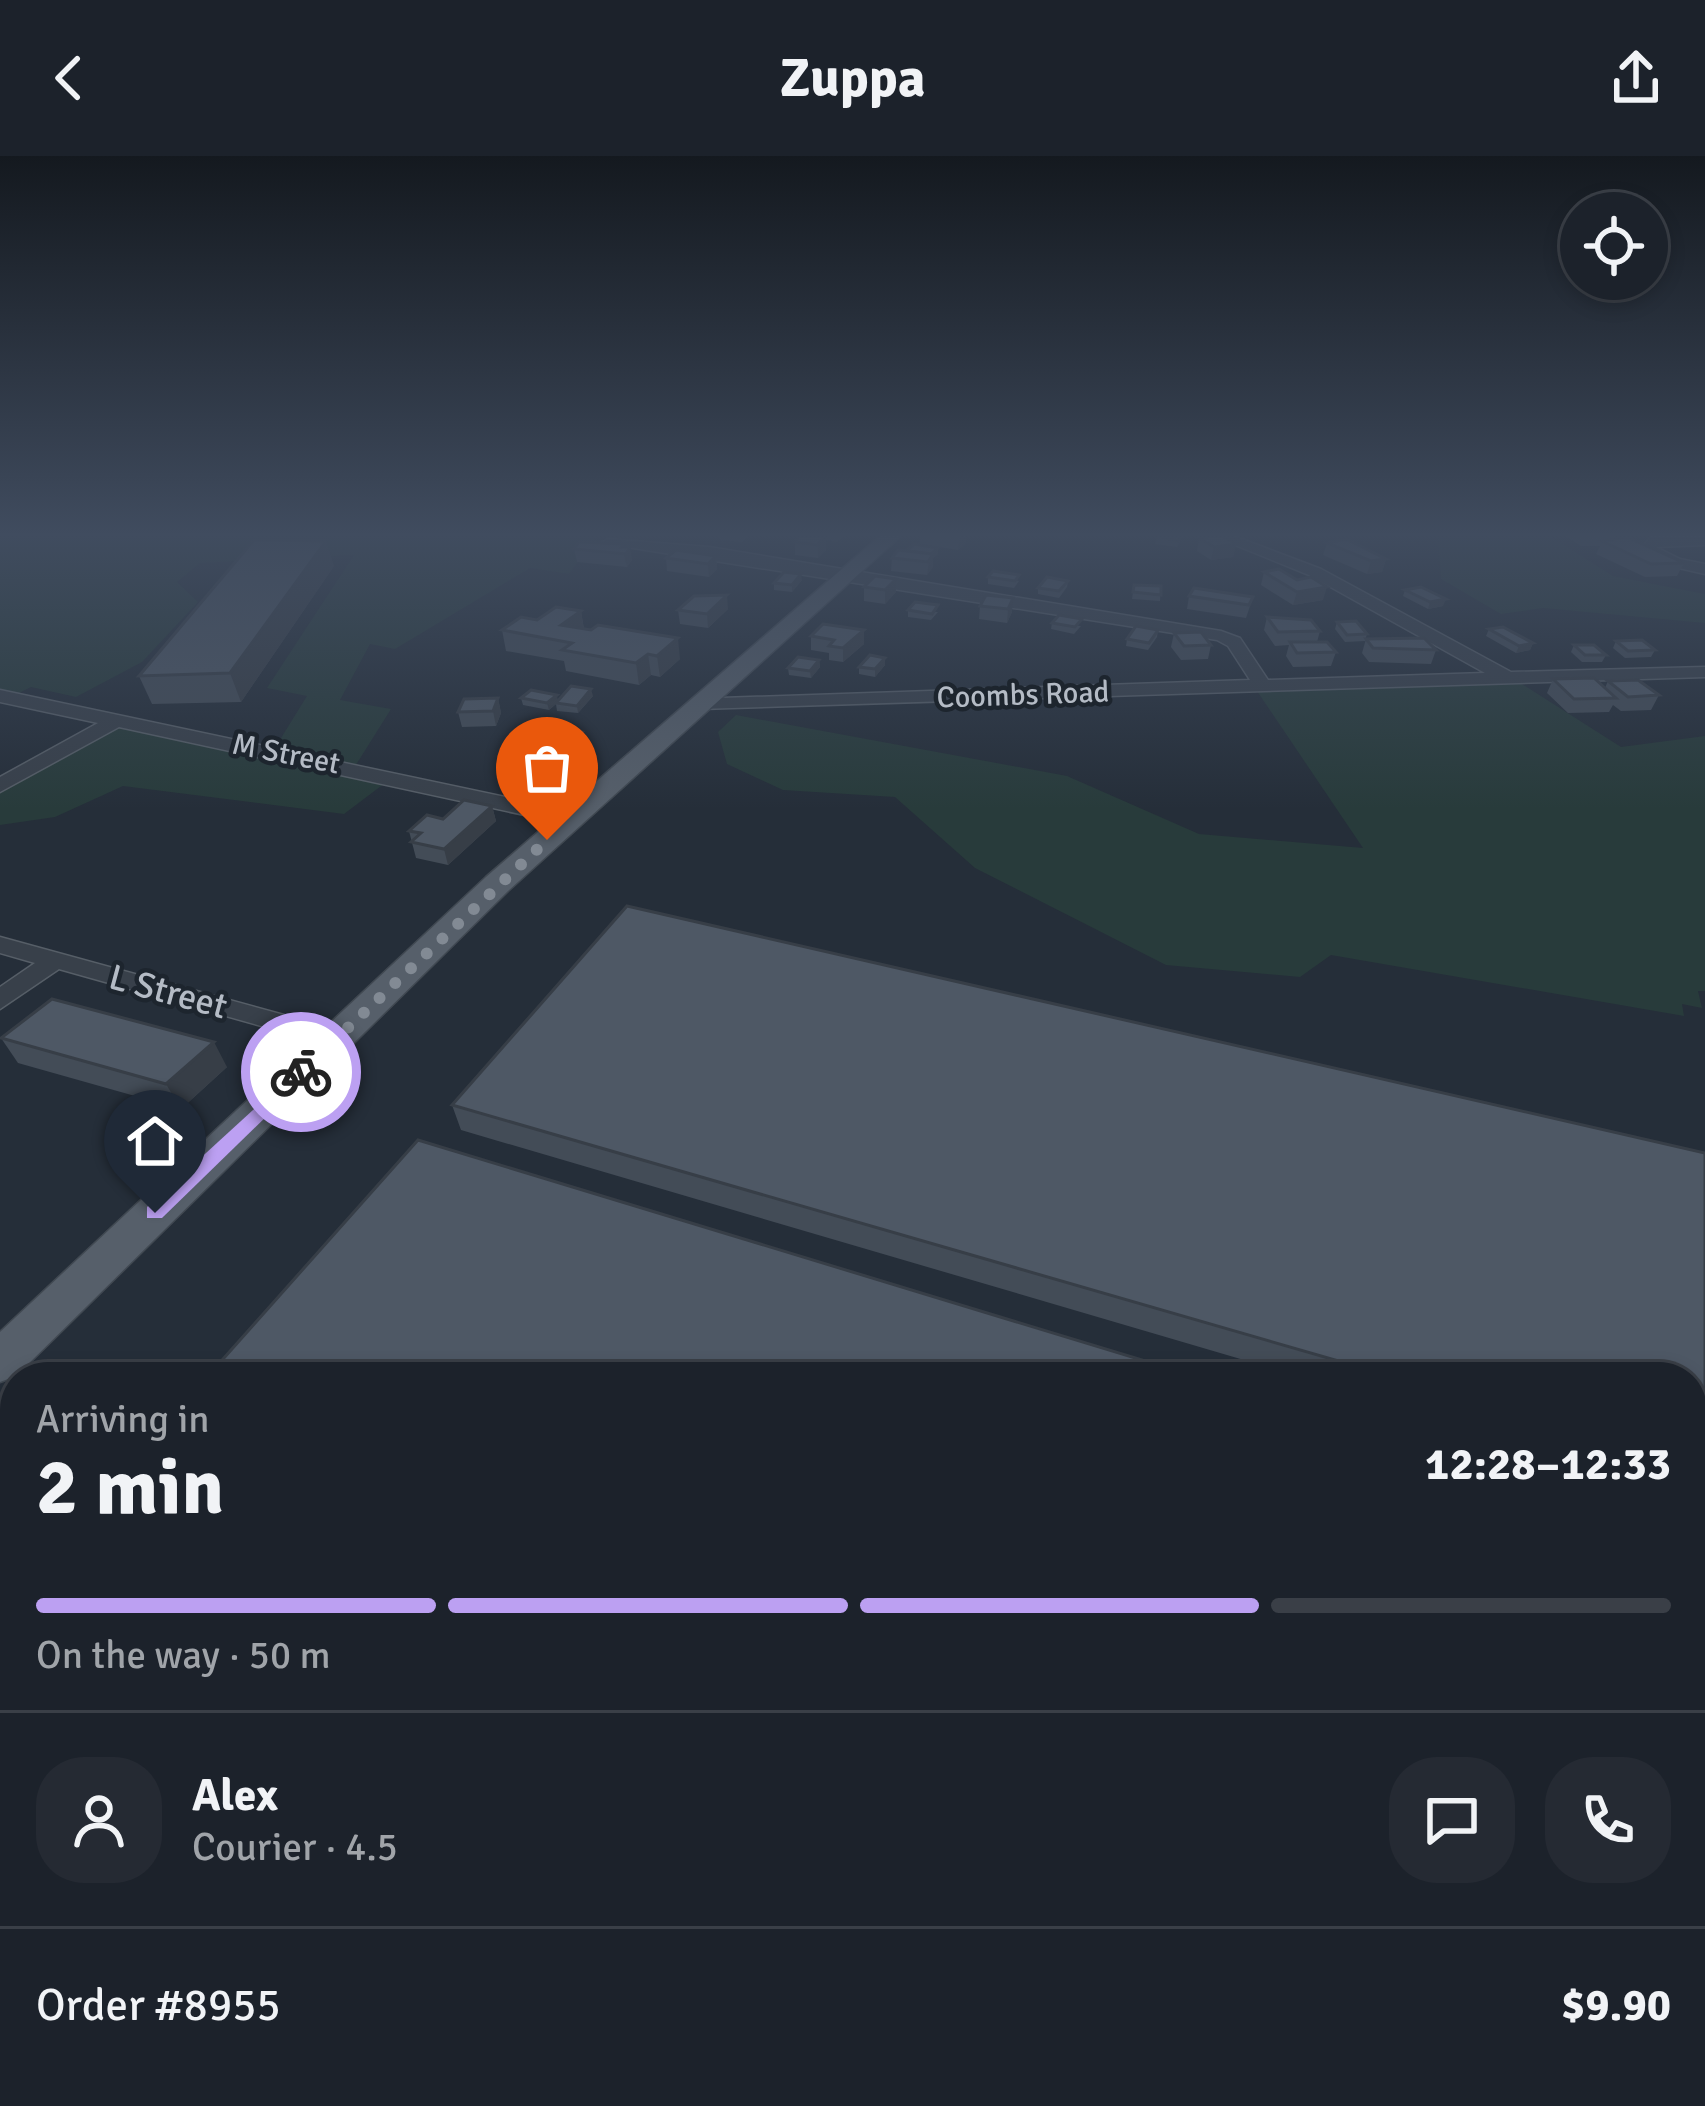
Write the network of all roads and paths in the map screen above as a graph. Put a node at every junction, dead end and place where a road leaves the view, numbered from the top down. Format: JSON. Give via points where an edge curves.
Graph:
{"nodes":[{"id":1,"x":788,"y":627,"type":"edge"},
{"id":2,"x":1166,"y":627,"type":"edge"},
{"id":3,"x":1415,"y":627,"type":"edge"},
{"id":4,"x":1705,"y":672,"type":"edge"},
{"id":5,"x":1509,"y":679,"type":"junction"},
{"id":6,"x":1264,"y":687,"type":"junction"},
{"id":7,"x":0,"y":696,"type":"edge"},
{"id":8,"x":700,"y":704,"type":"junction"},
{"id":9,"x":118,"y":719,"type":"junction"},
{"id":10,"x":0,"y":786,"type":"edge"},
{"id":11,"x":571,"y":818,"type":"junction"},
{"id":12,"x":0,"y":945,"type":"edge"},
{"id":13,"x":56,"y":960,"type":"junction"},
{"id":14,"x":0,"y":1000,"type":"edge"},
{"id":15,"x":336,"y":1038,"type":"junction"},
{"id":16,"x":0,"y":1362,"type":"edge"}],
"edges":[{"from":1,"to":8,"type":"main road"},
{"from":2,"to":6,"type":"street","via":[[1234,642]]},
{"from":3,"to":5,"type":"street"},
{"from":4,"to":5,"type":"street","name":"Coombs Road"},
{"from":5,"to":6,"type":"street","name":"Coombs Road"},
{"from":6,"to":8,"type":"street","name":"Coombs Road"},
{"from":7,"to":9,"type":"street","name":"M Street"},
{"from":8,"to":11,"type":"main road"},
{"from":9,"to":10,"type":"street"},
{"from":9,"to":11,"type":"street","name":"M Street"},
{"from":11,"to":15,"type":"main road"},
{"from":12,"to":13,"type":"street","name":"L Street"},
{"from":13,"to":14,"type":"street"},
{"from":13,"to":15,"type":"street","name":"L Street"},
{"from":15,"to":16,"type":"main road"}]}
